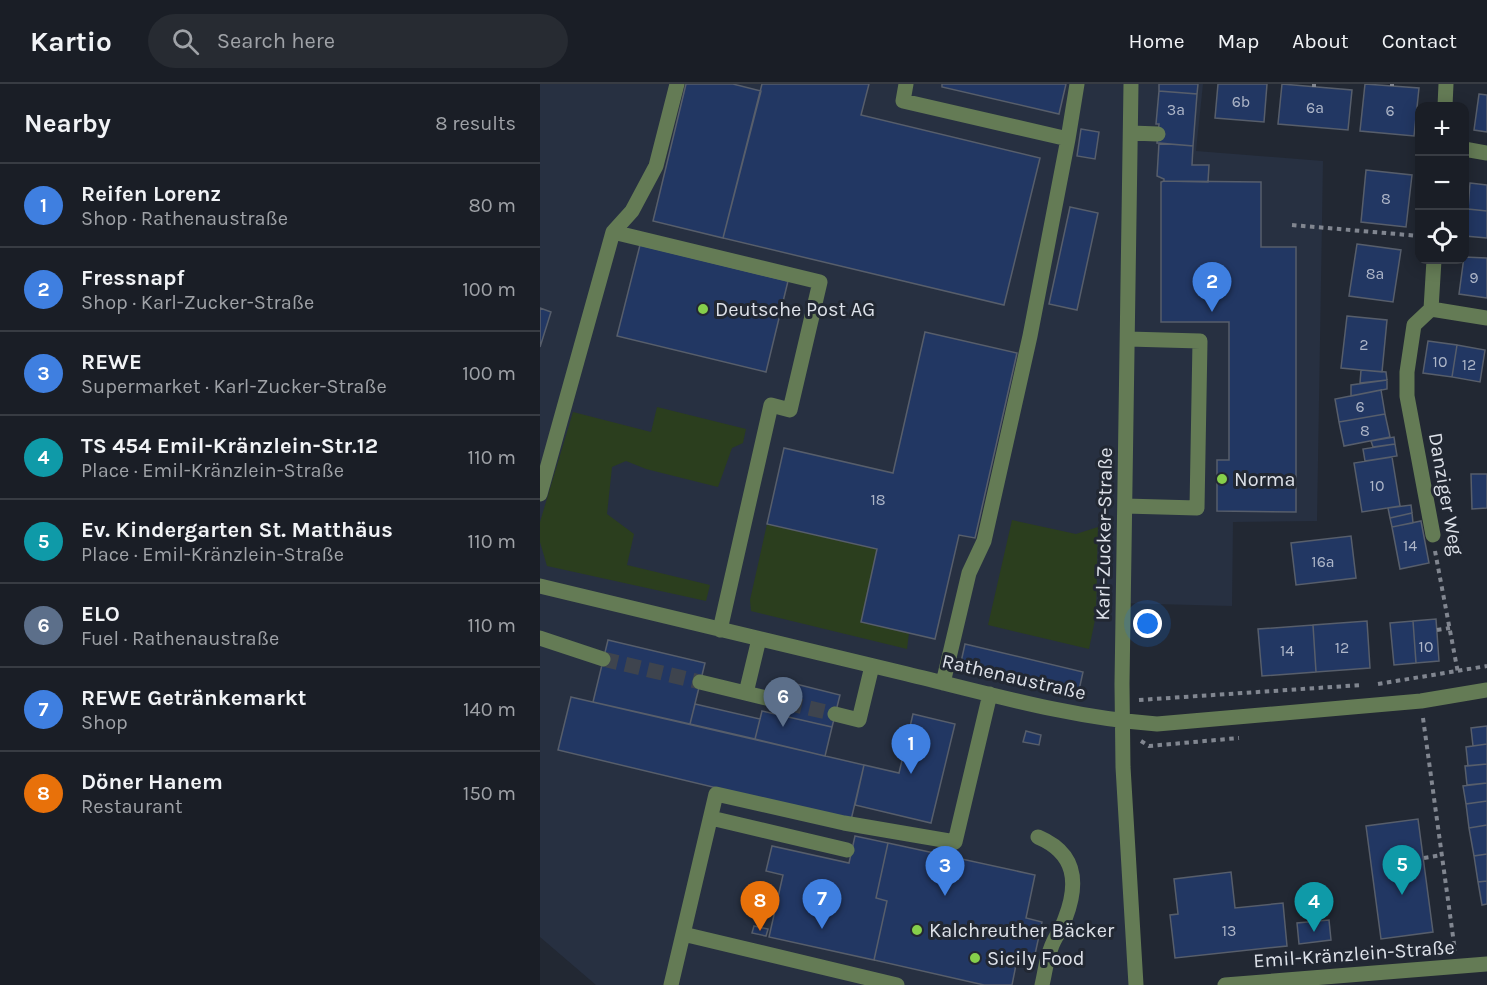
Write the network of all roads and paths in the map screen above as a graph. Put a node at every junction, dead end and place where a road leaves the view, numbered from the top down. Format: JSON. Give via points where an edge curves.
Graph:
{"nodes":[{"id":1,"x":677,"y":84,"type":"edge"},
{"id":2,"x":906,"y":84,"type":"edge"},
{"id":3,"x":1077,"y":84,"type":"edge"},
{"id":4,"x":1131,"y":84,"type":"edge"},
{"id":5,"x":1446,"y":84,"type":"edge"},
{"id":6,"x":1445,"y":102,"type":"edge"},
{"id":7,"x":1131,"y":133,"type":"junction"},
{"id":8,"x":1158,"y":134,"type":"dead end"},
{"id":9,"x":1068,"y":139,"type":"junction"},
{"id":10,"x":1469,"y":150,"type":"edge"},
{"id":11,"x":1487,"y":153,"type":"edge"},
{"id":12,"x":1292,"y":225,"type":"dead end"},
{"id":13,"x":613,"y":232,"type":"junction"},
{"id":14,"x":1415,"y":237,"type":"edge"},
{"id":15,"x":1434,"y":264,"type":"edge"},
{"id":16,"x":1431,"y":309,"type":"junction"},
{"id":17,"x":1487,"y":318,"type":"edge"},
{"id":18,"x":1128,"y":339,"type":"junction"},
{"id":19,"x":540,"y":494,"type":"edge"},
{"id":20,"x":1125,"y":506,"type":"junction"},
{"id":21,"x":1433,"y":535,"type":"joint"},
{"id":22,"x":540,"y":586,"type":"edge"},
{"id":23,"x":1450,"y":628,"type":"junction"},
{"id":24,"x":720,"y":630,"type":"junction"},
{"id":25,"x":1437,"y":630,"type":"dead end"},
{"id":26,"x":540,"y":638,"type":"edge"},
{"id":27,"x":759,"y":639,"type":"junction"},
{"id":28,"x":603,"y":659,"type":"tunnel mouth"},
{"id":29,"x":872,"y":666,"type":"junction"},
{"id":30,"x":1487,"y":666,"type":"edge"},
{"id":31,"x":1458,"y":673,"type":"junction"},
{"id":32,"x":700,"y":682,"type":"tunnel mouth"},
{"id":33,"x":944,"y":683,"type":"junction"},
{"id":34,"x":1487,"y":690,"type":"edge"},
{"id":35,"x":746,"y":693,"type":"junction"},
{"id":36,"x":990,"y":694,"type":"junction"},
{"id":37,"x":1462,"y":694,"type":"junction"},
{"id":38,"x":1138,"y":700,"type":"dead end"},
{"id":39,"x":1420,"y":701,"type":"junction"},
{"id":40,"x":787,"y":703,"type":"tunnel mouth"},
{"id":41,"x":836,"y":714,"type":"tunnel mouth"},
{"id":42,"x":1123,"y":721,"type":"junction"},
{"id":43,"x":711,"y":818,"type":"junction"},
{"id":44,"x":1038,"y":837,"type":"dead end"},
{"id":45,"x":847,"y":850,"type":"dead end"},
{"id":46,"x":1442,"y":855,"type":"junction"},
{"id":47,"x":1424,"y":858,"type":"dead end"},
{"id":48,"x":683,"y":934,"type":"junction"},
{"id":49,"x":1487,"y":964,"type":"edge"},
{"id":50,"x":1458,"y":967,"type":"junction"},
{"id":51,"x":870,"y":982,"type":"edge"},
{"id":52,"x":671,"y":985,"type":"edge"},
{"id":53,"x":897,"y":985,"type":"edge"},
{"id":54,"x":1042,"y":985,"type":"edge"},
{"id":55,"x":1136,"y":985,"type":"edge"},
{"id":56,"x":1225,"y":985,"type":"edge"}],
"edges":[{"from":1,"to":13,"type":"street","via":[[656,166],[632,211]]},
{"from":2,"to":9,"type":"street","via":[[903,101]]},
{"from":3,"to":9,"type":"street"},
{"from":4,"to":7,"type":"street","name":"Karl-Zucker-Straße"},
{"from":5,"to":6,"type":"street"},
{"from":7,"to":8,"type":"street"},
{"from":7,"to":18,"type":"street","name":"Karl-Zucker-Straße"},
{"from":9,"to":33,"type":"street","via":[[1030,336],[984,541],[969,573]]},
{"from":10,"to":11,"type":"street"},
{"from":12,"to":14,"type":"path"},
{"from":13,"to":19,"type":"street"},
{"from":13,"to":24,"type":"street","via":[[820,282],[790,410],[771,405]]},
{"from":15,"to":16,"type":"street"},
{"from":16,"to":17,"type":"street"},
{"from":16,"to":21,"type":"street","name":"Danziger Weg","via":[[1414,325],[1407,388]]},
{"from":18,"to":20,"type":"street","name":"Karl-Zucker-Straße"},
{"from":18,"to":20,"type":"street","via":[[1200,341],[1197,508]]},
{"from":20,"to":42,"type":"street","name":"Karl-Zucker-Straße"},
{"from":21,"to":23,"type":"path","name":"Danziger Weg"},
{"from":22,"to":24,"type":"street","name":"Rathenaustraße"},
{"from":23,"to":25,"type":"path"},
{"from":23,"to":31,"type":"path","name":"Danziger Weg"},
{"from":24,"to":27,"type":"street","name":"Rathenaustraße"},
{"from":26,"to":28,"type":"street"},
{"from":27,"to":29,"type":"street","name":"Rathenaustraße"},
{"from":27,"to":35,"type":"street"},
{"from":29,"to":33,"type":"street","name":"Rathenaustraße"},
{"from":29,"to":41,"type":"street","via":[[859,720]]},
{"from":30,"to":31,"type":"path"},
{"from":31,"to":37,"type":"path","name":"Danziger Weg"},
{"from":31,"to":38,"type":"path","via":[[1379,684]]},
{"from":32,"to":35,"type":"street"},
{"from":33,"to":36,"type":"street","name":"Rathenaustraße"},
{"from":34,"to":37,"type":"street","name":"Rathenaustraße"},
{"from":35,"to":40,"type":"street"},
{"from":36,"to":42,"type":"street","name":"Rathenaustraße"},
{"from":36,"to":43,"type":"street","via":[[955,842],[844,823],[716,794]]},
{"from":37,"to":39,"type":"street","name":"Rathenaustraße"},
{"from":39,"to":42,"type":"street","name":"Rathenaustraße","via":[[1157,724]]},
{"from":39,"to":46,"type":"path"},
{"from":42,"to":55,"type":"street","name":"Karl-Zucker-Straße"},
{"from":43,"to":45,"type":"street"},
{"from":43,"to":48,"type":"street"},
{"from":44,"to":54,"type":"street","via":[[1053,843],[1064,854],[1072,871],[1073,889]]},
{"from":46,"to":47,"type":"path"},
{"from":46,"to":50,"type":"path"},
{"from":48,"to":51,"type":"street"},
{"from":48,"to":52,"type":"street"},
{"from":49,"to":50,"type":"street","name":"Emil-Kränzlein-Straße"},
{"from":50,"to":56,"type":"street","name":"Emil-Kränzlein-Straße"},
{"from":51,"to":53,"type":"street"}]}
